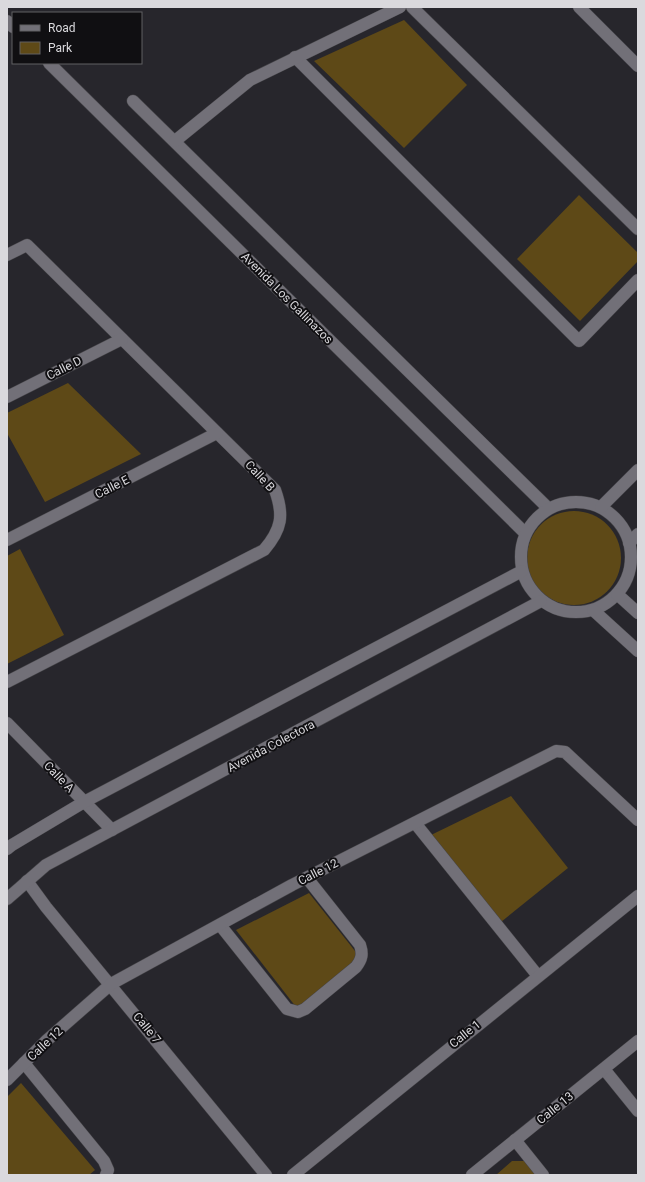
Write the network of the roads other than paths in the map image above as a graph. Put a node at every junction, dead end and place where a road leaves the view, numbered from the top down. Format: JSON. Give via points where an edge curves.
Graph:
{"nodes":[{"id":1,"x":400,"y":7,"type":"edge"},
{"id":2,"x":412,"y":7,"type":"edge"},
{"id":3,"x":579,"y":7,"type":"edge"},
{"id":4,"x":295,"y":57,"type":"junction"},
{"id":5,"x":50,"y":64,"type":"edge"},
{"id":6,"x":638,"y":66,"type":"edge"},
{"id":7,"x":133,"y":102,"type":"dead end"},
{"id":8,"x":175,"y":140,"type":"junction"},
{"id":9,"x":638,"y":229,"type":"edge"},
{"id":10,"x":7,"y":256,"type":"edge"},
{"id":11,"x":638,"y":280,"type":"edge"},
{"id":12,"x":122,"y":339,"type":"junction"},
{"id":13,"x":7,"y":397,"type":"edge"},
{"id":14,"x":217,"y":433,"type":"junction"},
{"id":15,"x":638,"y":470,"type":"edge"},
{"id":16,"x":601,"y":507,"type":"junction"},
{"id":17,"x":548,"y":508,"type":"junction"},
{"id":18,"x":525,"y":533,"type":"junction"},
{"id":19,"x":638,"y":534,"type":"edge"},
{"id":20,"x":7,"y":540,"type":"edge"},
{"id":21,"x":629,"y":543,"type":"junction"},
{"id":22,"x":522,"y":571,"type":"junction"},
{"id":23,"x":617,"y":594,"type":"junction"},
{"id":24,"x":541,"y":601,"type":"junction"},
{"id":25,"x":594,"y":610,"type":"junction"},
{"id":26,"x":638,"y":613,"type":"edge"},
{"id":27,"x":638,"y":651,"type":"edge"},
{"id":28,"x":7,"y":682,"type":"edge"},
{"id":29,"x":7,"y":723,"type":"edge"},
{"id":30,"x":84,"y":802,"type":"junction"},
{"id":31,"x":638,"y":820,"type":"edge"},
{"id":32,"x":415,"y":823,"type":"junction"},
{"id":33,"x":112,"y":830,"type":"junction"},
{"id":34,"x":7,"y":849,"type":"edge"},
{"id":35,"x":307,"y":878,"type":"junction"},
{"id":36,"x":27,"y":881,"type":"junction"},
{"id":37,"x":638,"y":896,"type":"edge"},
{"id":38,"x":7,"y":899,"type":"edge"},
{"id":39,"x":220,"y":925,"type":"junction"},
{"id":40,"x":538,"y":976,"type":"junction"},
{"id":41,"x":111,"y":984,"type":"junction"},
{"id":42,"x":638,"y":1041,"type":"edge"},
{"id":43,"x":24,"y":1063,"type":"junction"},
{"id":44,"x":604,"y":1069,"type":"junction"},
{"id":45,"x":7,"y":1080,"type":"edge"},
{"id":46,"x":638,"y":1111,"type":"edge"},
{"id":47,"x":515,"y":1140,"type":"junction"},
{"id":48,"x":106,"y":1175,"type":"edge"},
{"id":49,"x":266,"y":1175,"type":"edge"},
{"id":50,"x":294,"y":1175,"type":"edge"},
{"id":51,"x":472,"y":1175,"type":"edge"},
{"id":52,"x":543,"y":1175,"type":"edge"}],
"edges":[{"from":1,"to":4,"type":"street"},
{"from":2,"to":9,"type":"street"},
{"from":3,"to":6,"type":"street"},
{"from":4,"to":8,"type":"street","via":[[250,80]]},
{"from":4,"to":11,"type":"street","via":[[579,341]]},
{"from":5,"to":18,"type":"street","name":"Avenida Los Gallinazos"},
{"from":7,"to":8,"type":"street"},
{"from":8,"to":17,"type":"street"},
{"from":10,"to":12,"type":"street","name":"Calle B","via":[[27,245]]},
{"from":12,"to":13,"type":"street","name":"Calle D"},
{"from":12,"to":14,"type":"street","name":"Calle B"},
{"from":14,"to":20,"type":"street","name":"Calle E"},
{"from":14,"to":28,"type":"street","name":"Calle B","via":[[275,490],[280,506],[280,522],[274,538],[264,550]]},
{"from":15,"to":16,"type":"street"},
{"from":16,"to":17,"type":"street","via":[[583,502],[565,502]]},
{"from":16,"to":21,"type":"street","via":[[616,519]]},
{"from":17,"to":18,"type":"street","via":[[535,519]]},
{"from":18,"to":22,"type":"street","via":[[520,552]]},
{"from":19,"to":21,"type":"street"},
{"from":21,"to":23,"type":"street","via":[[630,571]]},
{"from":22,"to":24,"type":"street","via":[[528,587]]},
{"from":22,"to":30,"type":"street"},
{"from":23,"to":25,"type":"street","via":[[610,602]]},
{"from":23,"to":26,"type":"street"},
{"from":24,"to":25,"type":"street","via":[[557,610],[575,613]]},
{"from":24,"to":33,"type":"street","name":"Avenida Colectora"},
{"from":25,"to":27,"type":"street"},
{"from":29,"to":30,"type":"street","name":"Calle A"},
{"from":30,"to":33,"type":"street","name":"Calle A"},
{"from":30,"to":34,"type":"street"},
{"from":31,"to":32,"type":"street","name":"Calle 12","via":[[565,752],[556,751]]},
{"from":32,"to":35,"type":"street","name":"Calle 12"},
{"from":32,"to":40,"type":"street"},
{"from":33,"to":36,"type":"street","name":"Avenida Colectora","via":[[46,865]]},
{"from":35,"to":39,"type":"street","name":"Calle 12"},
{"from":35,"to":39,"type":"street","via":[[360,945],[362,959],[356,967],[298,1012],[286,1009]]},
{"from":36,"to":38,"type":"street","name":"Avenida Colectora"},
{"from":36,"to":41,"type":"street","name":"Calle 7"},
{"from":37,"to":40,"type":"street","name":"Calle 1"},
{"from":39,"to":41,"type":"street","name":"Calle 12"},
{"from":40,"to":50,"type":"street","name":"Calle 1"},
{"from":41,"to":43,"type":"street","name":"Calle 12"},
{"from":41,"to":49,"type":"street","name":"Calle 7"},
{"from":42,"to":44,"type":"street","name":"Calle 13"},
{"from":43,"to":45,"type":"street","name":"Calle 12"},
{"from":43,"to":48,"type":"street","via":[[104,1161],[108,1170]]},
{"from":44,"to":46,"type":"street"},
{"from":44,"to":47,"type":"street","name":"Calle 13"},
{"from":47,"to":51,"type":"street","name":"Calle 13"},
{"from":47,"to":52,"type":"street"}]}
